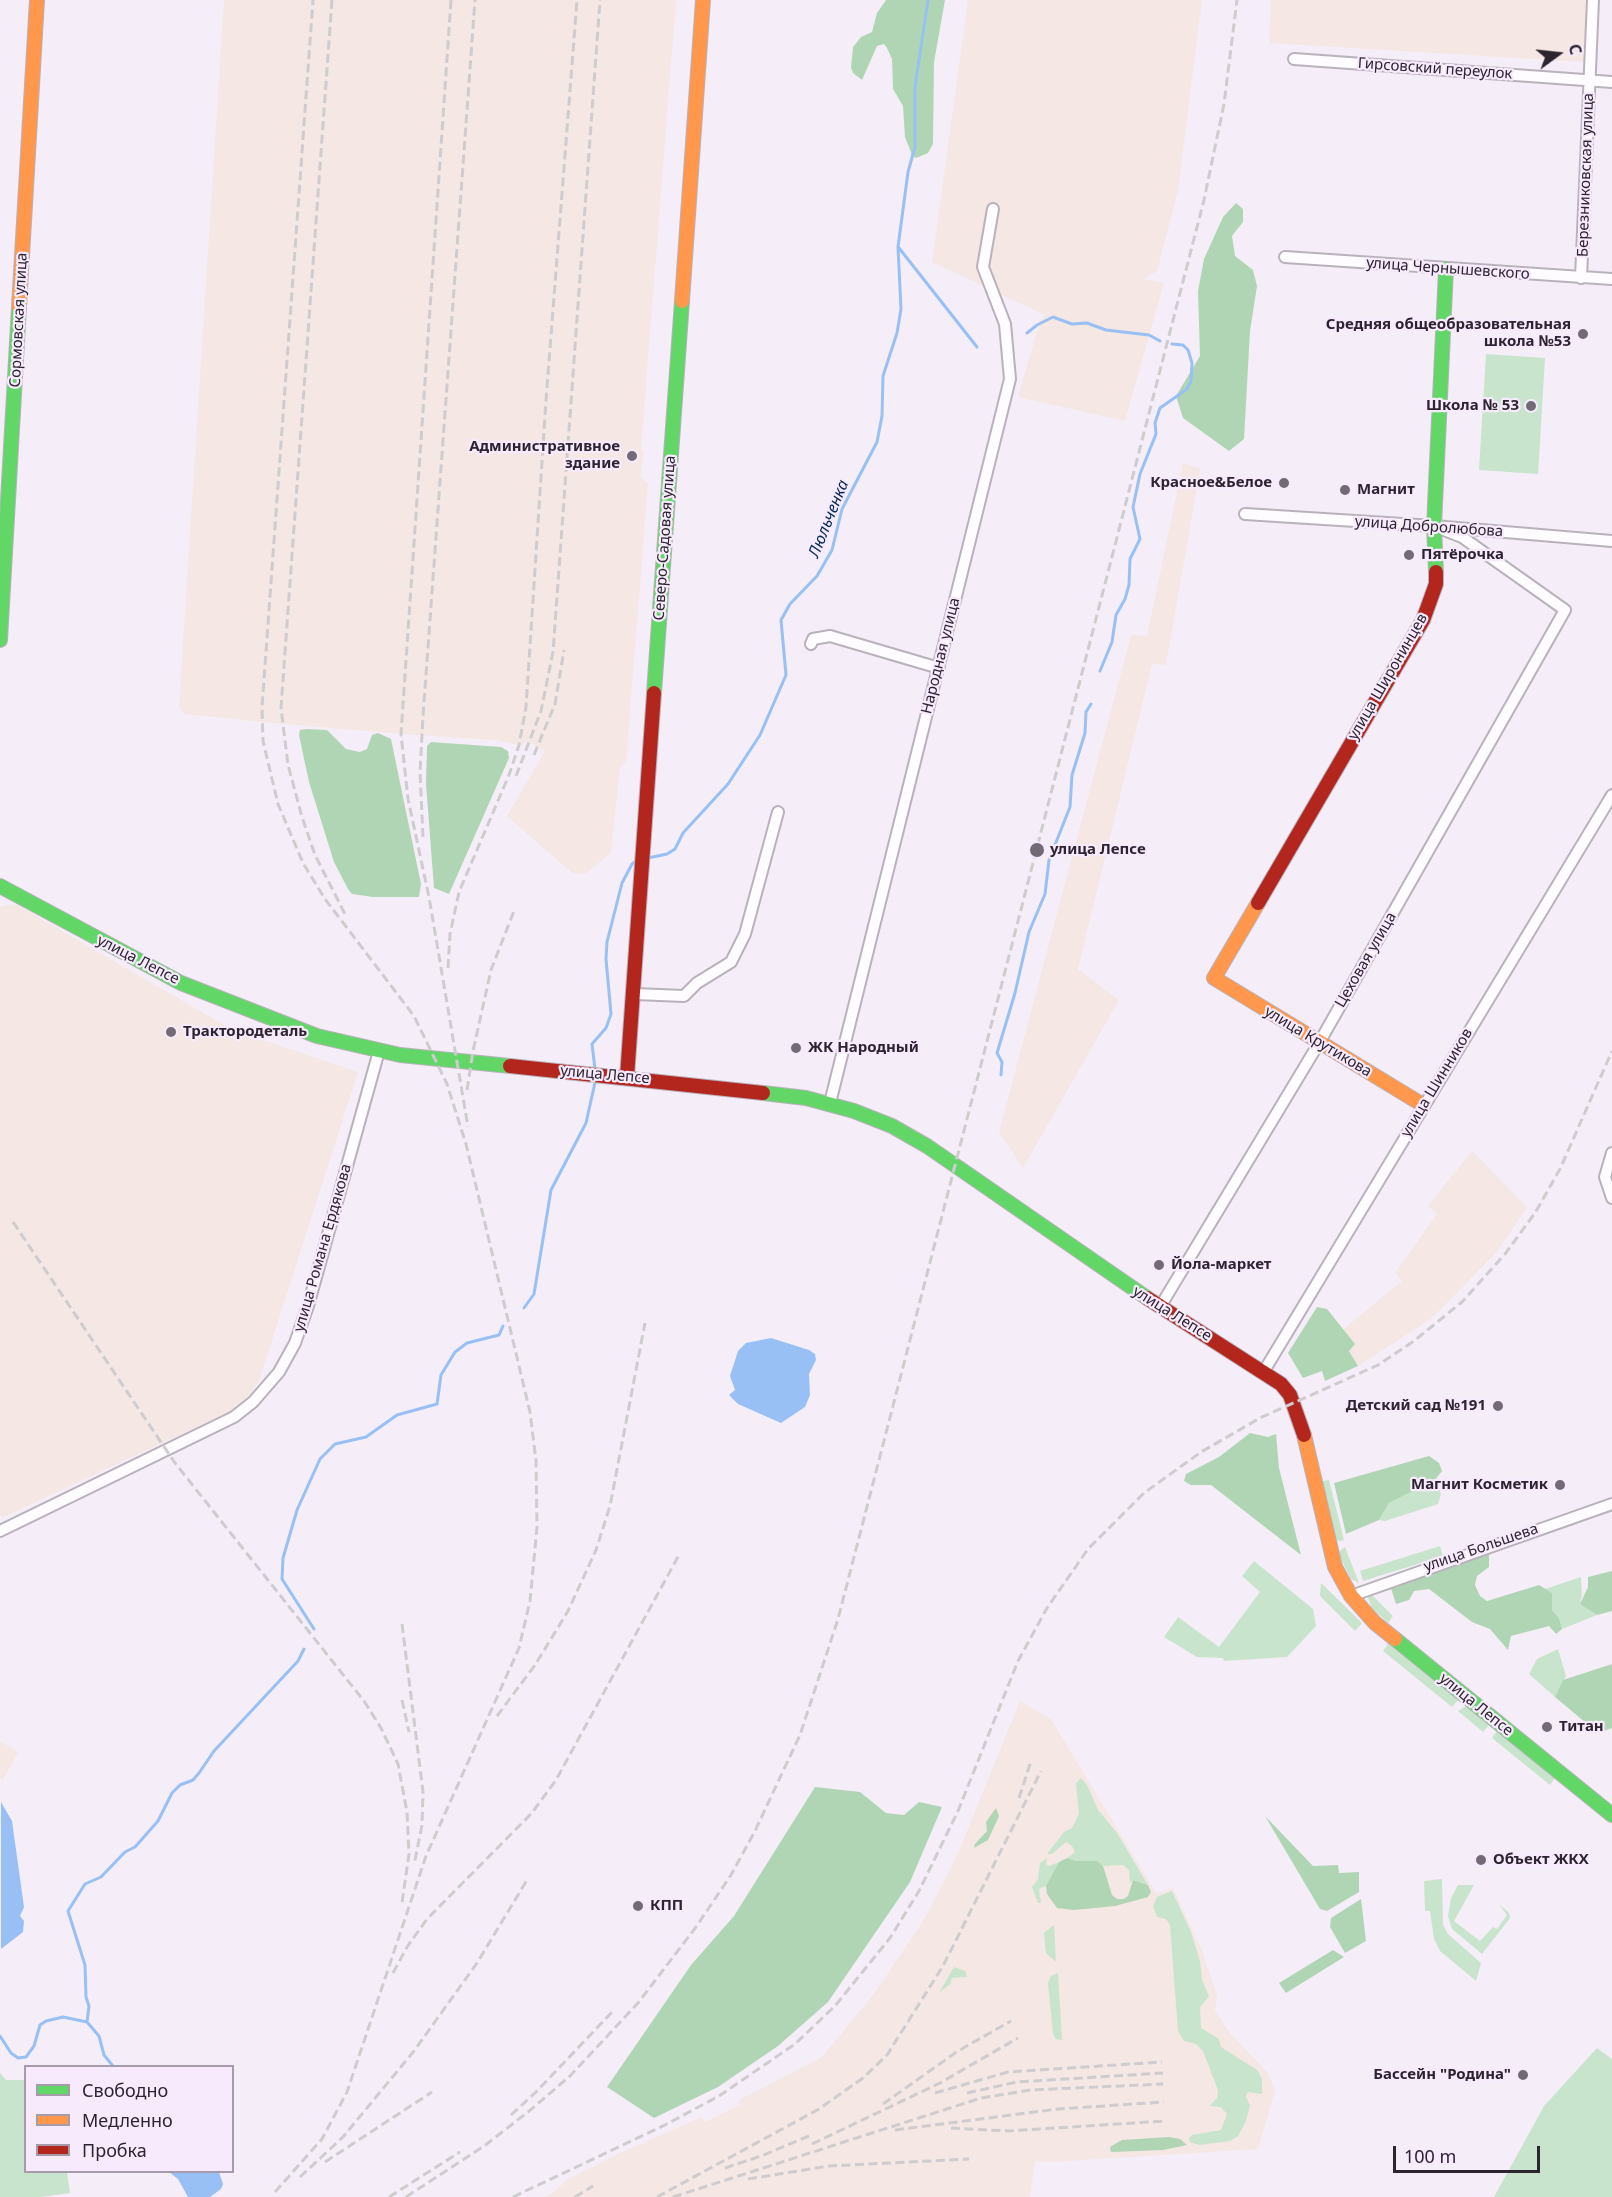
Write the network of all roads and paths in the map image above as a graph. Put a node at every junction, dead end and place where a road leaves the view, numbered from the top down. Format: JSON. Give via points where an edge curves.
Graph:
{"nodes":[{"id":1,"x":37,"y":0,"type":"edge"},
{"id":2,"x":703,"y":0,"type":"edge"},
{"id":3,"x":1593,"y":0,"type":"edge"},
{"id":4,"x":1294,"y":59,"type":"dead end"},
{"id":5,"x":1590,"y":81,"type":"junction"},
{"id":6,"x":1612,"y":82,"type":"edge"},
{"id":7,"x":993,"y":209,"type":"dead end"},
{"id":8,"x":1285,"y":256,"type":"dead end"},
{"id":9,"x":1446,"y":270,"type":"junction"},
{"id":10,"x":1581,"y":278,"type":"junction"},
{"id":11,"x":1612,"y":279,"type":"edge"},
{"id":12,"x":1245,"y":514,"type":"dead end"},
{"id":13,"x":1434,"y":526,"type":"junction"},
{"id":14,"x":1612,"y":541,"type":"edge"},
{"id":15,"x":0,"y":640,"type":"edge"},
{"id":16,"x":811,"y":644,"type":"dead end"},
{"id":17,"x":939,"y":668,"type":"junction"},
{"id":18,"x":1612,"y":795,"type":"edge"},
{"id":19,"x":778,"y":813,"type":"dead end"},
{"id":20,"x":0,"y":886,"type":"edge"},
{"id":21,"x":1214,"y":978,"type":"joint"},
{"id":22,"x":635,"y":994,"type":"junction"},
{"id":23,"x":1319,"y":1043,"type":"junction"},
{"id":24,"x":379,"y":1051,"type":"junction"},
{"id":25,"x":621,"y":1076,"type":"junction"},
{"id":26,"x":830,"y":1103,"type":"junction"},
{"id":27,"x":1423,"y":1105,"type":"junction"},
{"id":28,"x":1612,"y":1153,"type":"edge"},
{"id":29,"x":1612,"y":1198,"type":"edge"},
{"id":30,"x":1160,"y":1307,"type":"junction"},
{"id":31,"x":1264,"y":1371,"type":"junction"},
{"id":32,"x":1612,"y":1503,"type":"edge"},
{"id":33,"x":0,"y":1531,"type":"edge"},
{"id":34,"x":1351,"y":1596,"type":"junction"},
{"id":35,"x":1612,"y":1815,"type":"edge"}],
"edges":[{"from":1,"to":15,"type":"street","name":"Сормовская улица"},
{"from":2,"to":22,"type":"street","name":"Северо-Садовая улица"},
{"from":3,"to":5,"type":"street","name":"Березниковская улица"},
{"from":4,"to":5,"type":"street","name":"Гирсовский переулок"},
{"from":5,"to":6,"type":"street","name":"Гирсовский переулок"},
{"from":5,"to":10,"type":"street","name":"Березниковская улица"},
{"from":7,"to":17,"type":"street","name":"Народная улица","via":[[983,267],[1005,324],[1010,379]]},
{"from":8,"to":9,"type":"street","name":"улица Чернышевского"},
{"from":9,"to":10,"type":"street","name":"улица Чернышевского"},
{"from":9,"to":13,"type":"street","name":"улица Широнинцев"},
{"from":10,"to":11,"type":"street","name":"улица Чернышевского"},
{"from":12,"to":13,"type":"street","name":"улица Добролюбова"},
{"from":13,"to":14,"type":"street","name":"улица Добролюбова"},
{"from":13,"to":21,"type":"street","name":"улица Широнинцев","via":[[1436,584],[1423,620]]},
{"from":13,"to":23,"type":"street","name":"Цеховая улица","via":[[1462,537],[1565,610]]},
{"from":16,"to":17,"type":"street","via":[[813,639],[830,636]]},
{"from":17,"to":26,"type":"street","name":"Народная улица"},
{"from":18,"to":27,"type":"street","name":"улица Шинников"},
{"from":19,"to":22,"type":"street","via":[[745,934],[731,962],[684,996]]},
{"from":20,"to":24,"type":"street","name":"улица Лепсе","via":[[181,983],[317,1036]]},
{"from":21,"to":23,"type":"street","name":"улица Крутикова"},
{"from":22,"to":25,"type":"street","name":"Северо-Садовая улица"},
{"from":23,"to":27,"type":"street","name":"улица Крутикова"},
{"from":23,"to":30,"type":"street","name":"Цеховая улица"},
{"from":24,"to":25,"type":"street","name":"улица Лепсе"},
{"from":24,"to":33,"type":"street","name":"улица Романа Ердякова","via":[[308,1306],[279,1372],[234,1417]]},
{"from":25,"to":26,"type":"street","name":"улица Лепсе"},
{"from":26,"to":30,"type":"street","name":"улица Лепсе","via":[[891,1126],[927,1146]]},
{"from":27,"to":31,"type":"street","name":"улица Шинников"},
{"from":28,"to":29,"type":"street","via":[[1605,1177]]},
{"from":30,"to":31,"type":"street","name":"улица Лепсе"},
{"from":31,"to":34,"type":"street","name":"улица Лепсе","via":[[1290,1395],[1302,1427],[1335,1567]]},
{"from":32,"to":34,"type":"street","name":"улица Большева"},
{"from":34,"to":35,"type":"street","name":"улица Лепсе","via":[[1375,1623]]}]}
